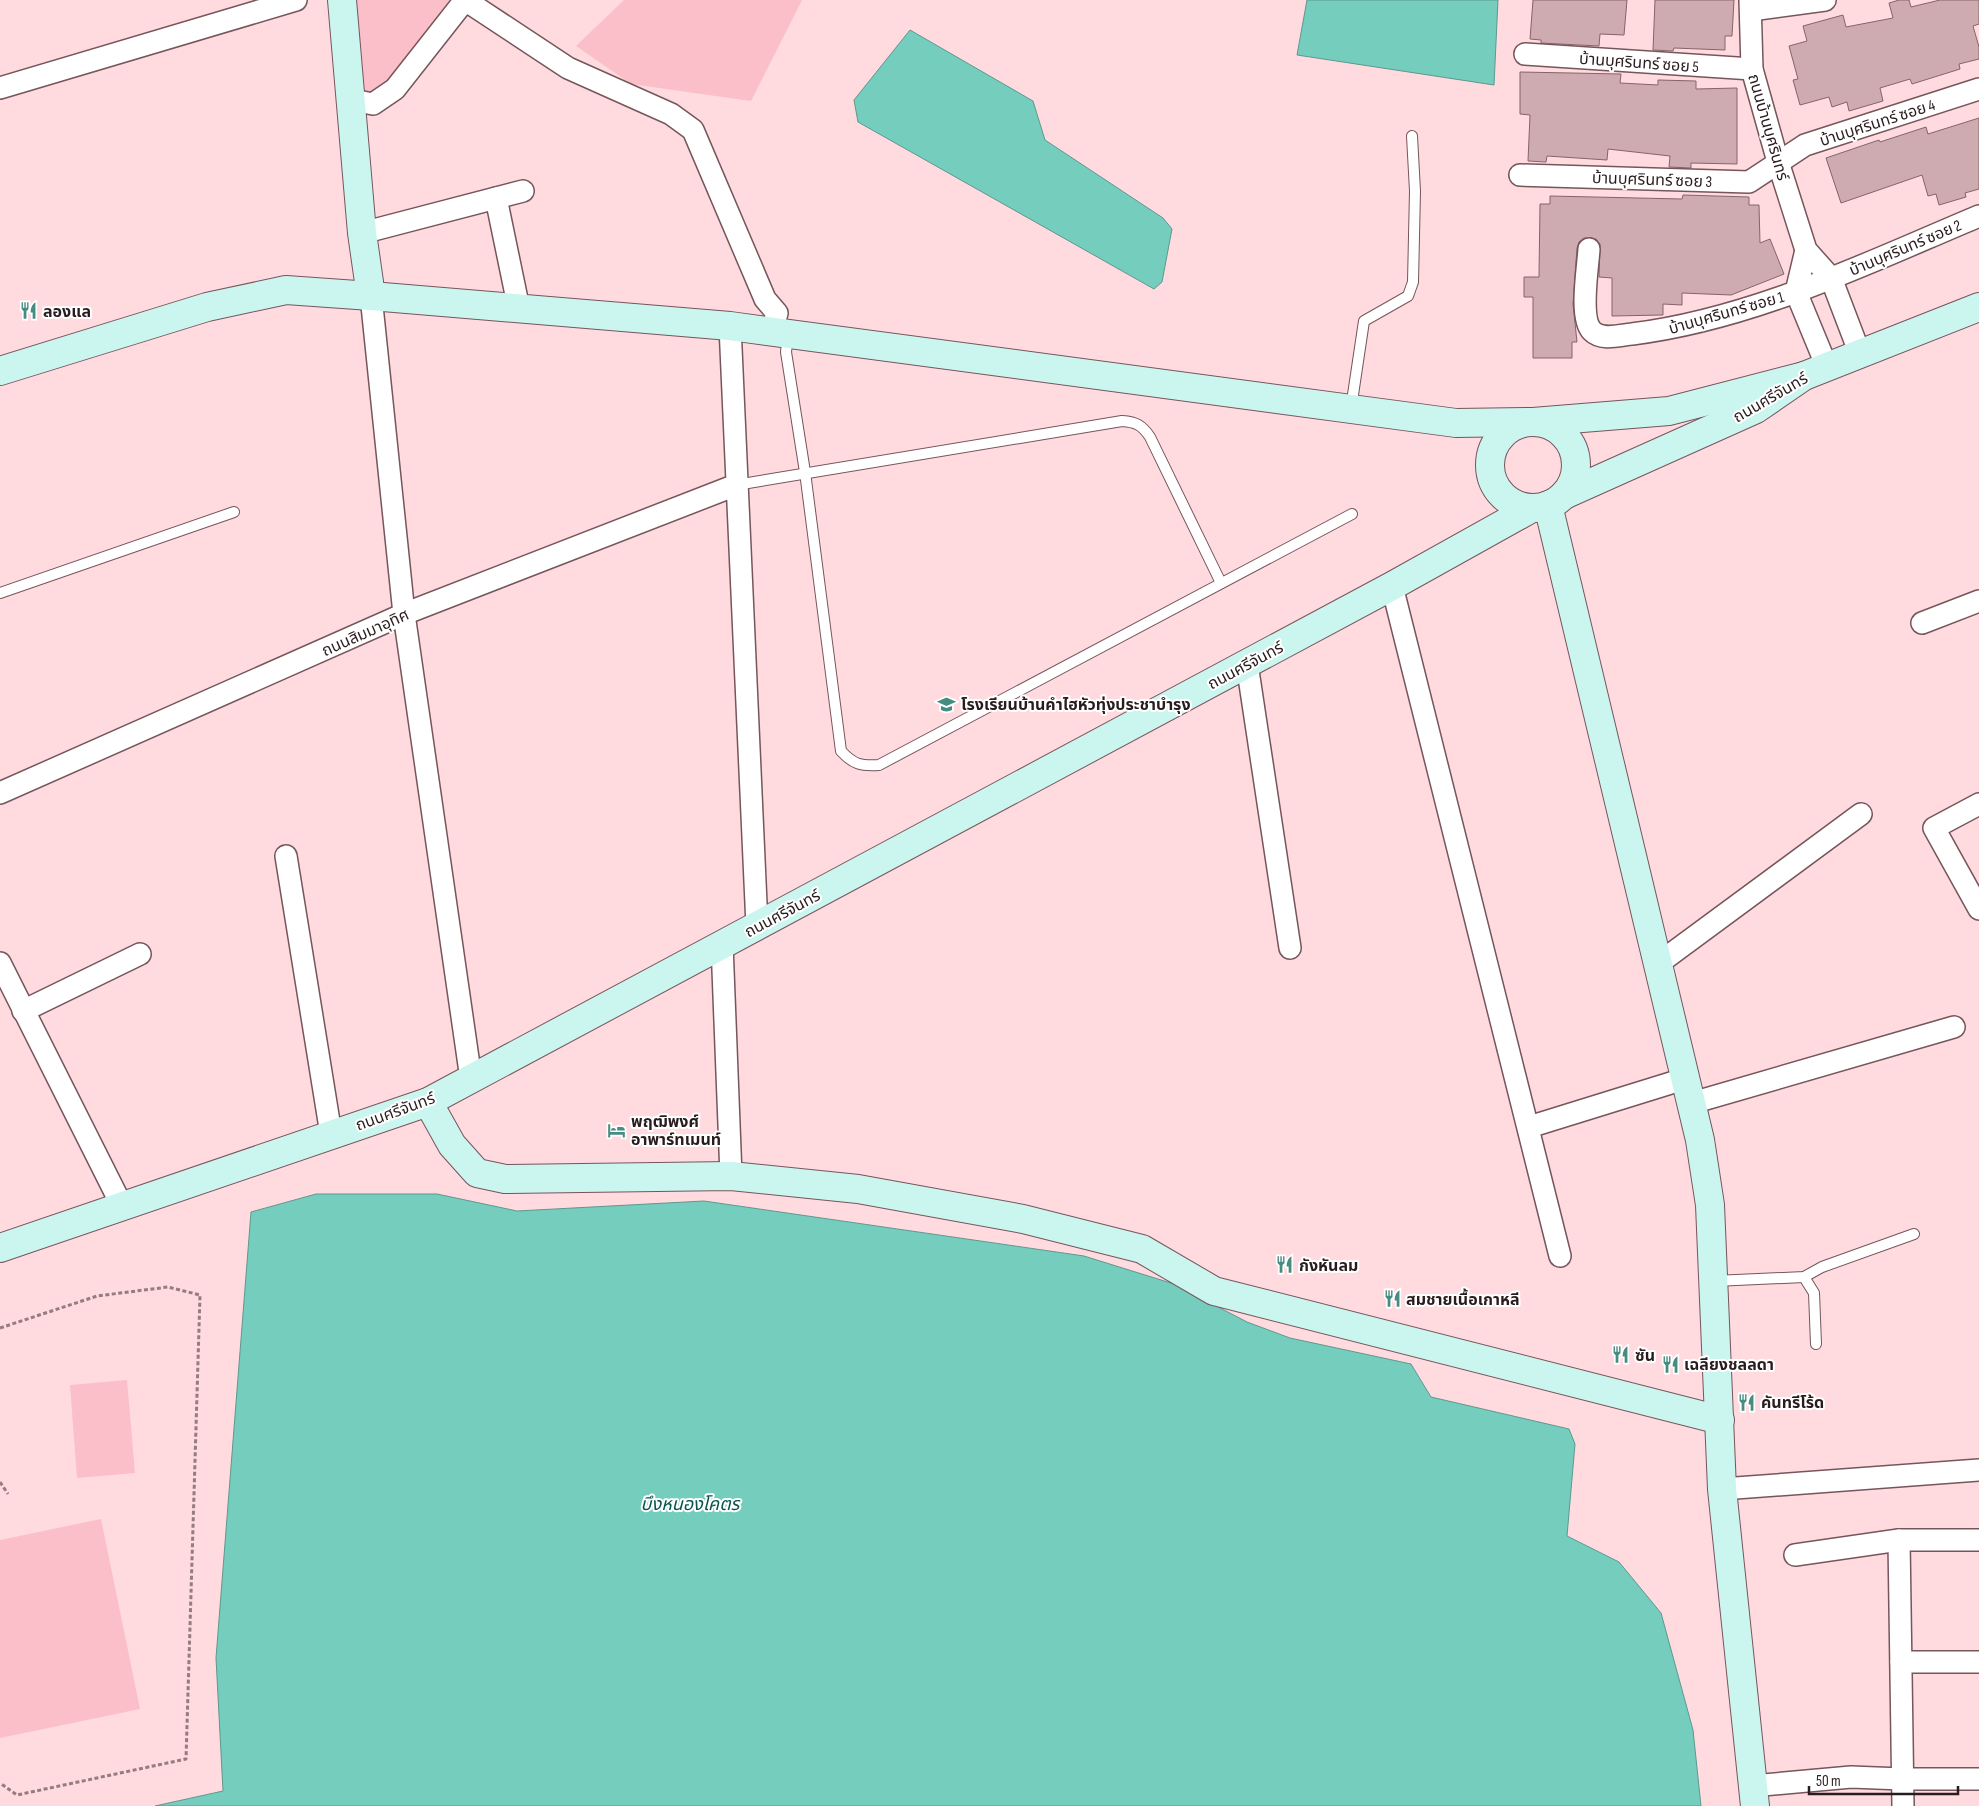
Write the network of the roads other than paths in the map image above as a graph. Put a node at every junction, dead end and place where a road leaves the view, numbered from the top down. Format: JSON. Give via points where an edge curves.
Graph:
{"nodes":[{"id":1,"x":296,"y":0,"type":"edge"},
{"id":2,"x":342,"y":0,"type":"edge"},
{"id":3,"x":1825,"y":0,"type":"edge"},
{"id":4,"x":1750,"y":5,"type":"edge"},
{"id":5,"x":1525,"y":54,"type":"dead end"},
{"id":6,"x":1752,"y":69,"type":"junction"},
{"id":7,"x":0,"y":88,"type":"edge"},
{"id":8,"x":1979,"y":89,"type":"edge"},
{"id":9,"x":352,"y":100,"type":"junction"},
{"id":10,"x":1412,"y":136,"type":"dead end"},
{"id":11,"x":1778,"y":162,"type":"junction"},
{"id":12,"x":1520,"y":175,"type":"dead end"},
{"id":13,"x":523,"y":191,"type":"dead end"},
{"id":14,"x":496,"y":198,"type":"junction"},
{"id":15,"x":1979,"y":216,"type":"edge"},
{"id":16,"x":362,"y":234,"type":"junction"},
{"id":17,"x":1589,"y":249,"type":"dead end"},
{"id":18,"x":1806,"y":250,"type":"junction"},
{"id":19,"x":1831,"y":278,"type":"junction"},
{"id":20,"x":1796,"y":292,"type":"junction"},
{"id":21,"x":371,"y":296,"type":"junction"},
{"id":22,"x":1979,"y":308,"type":"edge"},
{"id":23,"x":518,"y":309,"type":"junction"},
{"id":24,"x":730,"y":326,"type":"junction"},
{"id":25,"x":780,"y":333,"type":"junction"},
{"id":26,"x":1860,"y":354,"type":"junction"},
{"id":27,"x":0,"y":371,"type":"edge"},
{"id":28,"x":1816,"y":371,"type":"junction"},
{"id":29,"x":1351,"y":409,"type":"junction"},
{"id":30,"x":1533,"y":422,"type":"junction"},
{"id":31,"x":1456,"y":423,"type":"junction"},
{"id":32,"x":1490,"y":460,"type":"junction"},
{"id":33,"x":805,"y":472,"type":"junction"},
{"id":34,"x":736,"y":485,"type":"junction"},
{"id":35,"x":1500,"y":493,"type":"junction"},
{"id":36,"x":1548,"y":502,"type":"junction"},
{"id":37,"x":234,"y":512,"type":"dead end"},
{"id":38,"x":1352,"y":514,"type":"dead end"},
{"id":39,"x":1476,"y":539,"type":"junction"},
{"id":40,"x":1221,"y":583,"type":"junction"},
{"id":41,"x":1392,"y":586,"type":"junction"},
{"id":42,"x":0,"y":593,"type":"edge"},
{"id":43,"x":1979,"y":601,"type":"edge"},
{"id":44,"x":404,"y":614,"type":"junction"},
{"id":45,"x":1922,"y":623,"type":"dead end"},
{"id":46,"x":1247,"y":664,"type":"junction"},
{"id":47,"x":0,"y":793,"type":"edge"},
{"id":48,"x":1977,"y":808,"type":"edge"},
{"id":49,"x":1861,"y":814,"type":"dead end"},
{"id":50,"x":286,"y":856,"type":"dead end"},
{"id":51,"x":1979,"y":909,"type":"edge"},
{"id":52,"x":757,"y":926,"type":"junction"},
{"id":53,"x":722,"y":944,"type":"junction"},
{"id":54,"x":1290,"y":948,"type":"dead end"},
{"id":55,"x":140,"y":954,"type":"dead end"},
{"id":56,"x":1659,"y":963,"type":"junction"},
{"id":57,"x":0,"y":964,"type":"edge"},
{"id":58,"x":23,"y":1011,"type":"junction"},
{"id":59,"x":1954,"y":1028,"type":"dead end"},
{"id":60,"x":471,"y":1079,"type":"junction"},
{"id":61,"x":1689,"y":1090,"type":"junction"},
{"id":62,"x":428,"y":1102,"type":"junction"},
{"id":63,"x":1529,"y":1127,"type":"junction"},
{"id":64,"x":331,"y":1134,"type":"junction"},
{"id":65,"x":730,"y":1176,"type":"junction"},
{"id":66,"x":122,"y":1206,"type":"junction"},
{"id":67,"x":1914,"y":1234,"type":"dead end"},
{"id":68,"x":0,"y":1248,"type":"edge"},
{"id":69,"x":1560,"y":1256,"type":"dead end"},
{"id":70,"x":1804,"y":1277,"type":"junction"},
{"id":71,"x":1713,"y":1281,"type":"junction"},
{"id":72,"x":1816,"y":1344,"type":"dead end"},
{"id":73,"x":1720,"y":1420,"type":"junction"},
{"id":74,"x":1979,"y":1470,"type":"edge"},
{"id":75,"x":1722,"y":1489,"type":"junction"},
{"id":76,"x":1899,"y":1540,"type":"junction"},
{"id":77,"x":1979,"y":1540,"type":"edge"},
{"id":78,"x":1795,"y":1555,"type":"dead end"},
{"id":79,"x":1902,"y":1662,"type":"junction"},
{"id":80,"x":1979,"y":1662,"type":"edge"},
{"id":81,"x":1902,"y":1779,"type":"junction"},
{"id":82,"x":1979,"y":1779,"type":"edge"},
{"id":83,"x":1753,"y":1796,"type":"edge"},
{"id":84,"x":1903,"y":1806,"type":"edge"}],
"edges":[{"from":1,"to":7,"type":"street"},
{"from":2,"to":9,"type":"street"},
{"from":3,"to":4,"type":"street"},
{"from":4,"to":6,"type":"street","name":"ถนนบ้านบุศรินทร์"},
{"from":5,"to":6,"type":"street","name":"บ้านบุศรินทร์ ซอย 5"},
{"from":6,"to":11,"type":"street","name":"ถนนบ้านบุศรินทร์"},
{"from":8,"to":11,"type":"street","name":"บ้านบุศรินทร์ ซอย 4","via":[[1805,145]]},
{"from":9,"to":16,"type":"street"},
{"from":9,"to":25,"type":"street","via":[[373,104],[395,89],[465,0],[568,68],[671,114],[693,130],[765,298],[777,313]]},
{"from":10,"to":29,"type":"lane","via":[[1415,190],[1413,282],[1408,296],[1364,321]]},
{"from":11,"to":12,"type":"street","name":"บ้านบุศรินทร์ ซอย 3","via":[[1749,182]]},
{"from":11,"to":18,"type":"street","name":"ถนนบ้านบุศรินทร์"},
{"from":13,"to":14,"type":"street"},
{"from":14,"to":16,"type":"street"},
{"from":14,"to":23,"type":"street"},
{"from":15,"to":19,"type":"street","name":"บ้านบุศรินทร์ ซอย 2"},
{"from":16,"to":21,"type":"street"},
{"from":17,"to":20,"type":"street","name":"บ้านบุศรินทร์ ซอย 1","via":[[1585,318],[1592,331],[1604,337],[1675,329]]},
{"from":18,"to":19,"type":"street"},
{"from":18,"to":20,"type":"street"},
{"from":19,"to":20,"type":"street","name":"บ้านบุศรินทร์ ซอย 2"},
{"from":19,"to":26,"type":"street"},
{"from":20,"to":28,"type":"street"},
{"from":21,"to":23,"type":"street"},
{"from":21,"to":27,"type":"street","via":[[286,290],[207,307]]},
{"from":21,"to":44,"type":"street"},
{"from":22,"to":26,"type":"street","name":"ถนนศรีจันทร์"},
{"from":23,"to":24,"type":"street"},
{"from":24,"to":25,"type":"street"},
{"from":24,"to":34,"type":"street"},
{"from":25,"to":29,"type":"street"},
{"from":25,"to":33,"type":"lane","via":[[786,352]]},
{"from":26,"to":28,"type":"street","name":"ถนนศรีจันทร์"},
{"from":28,"to":30,"type":"street","via":[[1669,411]]},
{"from":28,"to":36,"type":"street","name":"ถนนศรีจันทร์","via":[[1756,409]]},
{"from":29,"to":31,"type":"street"},
{"from":30,"to":31,"type":"street"},
{"from":30,"to":32,"type":"street","via":[[1520,423],[1500,437]]},
{"from":30,"to":36,"type":"street","via":[[1547,424],[1560,431],[1575,454],[1574,476]]},
{"from":31,"to":32,"type":"street","via":[[1477,439]]},
{"from":32,"to":35,"type":"street","via":[[1492,477]]},
{"from":33,"to":34,"type":"lane"},
{"from":33,"to":40,"type":"lane","via":[[1135,422],[1150,437]]},
{"from":33,"to":40,"type":"lane","via":[[841,751],[852,762],[862,766],[879,764]]},
{"from":34,"to":44,"type":"street","name":"ถนนสิมมาอุทิศ"},
{"from":34,"to":52,"type":"street"},
{"from":35,"to":36,"type":"street","via":[[1515,503]]},
{"from":35,"to":39,"type":"street","via":[[1495,516]]},
{"from":36,"to":39,"type":"street","name":"ถนนศรีจันทร์"},
{"from":36,"to":56,"type":"street"},
{"from":37,"to":42,"type":"lane"},
{"from":38,"to":40,"type":"lane"},
{"from":39,"to":41,"type":"street","name":"ถนนศรีจันทร์"},
{"from":41,"to":46,"type":"street","name":"ถนนศรีจันทร์"},
{"from":41,"to":63,"type":"street"},
{"from":43,"to":45,"type":"street"},
{"from":44,"to":47,"type":"street","name":"ถนนสิมมาอุทิศ"},
{"from":44,"to":60,"type":"street"},
{"from":46,"to":52,"type":"street","name":"ถนนศรีจันทร์"},
{"from":46,"to":54,"type":"street"},
{"from":48,"to":51,"type":"street","via":[[1934,828]]},
{"from":49,"to":56,"type":"street"},
{"from":50,"to":64,"type":"street"},
{"from":52,"to":53,"type":"street","name":"ถนนศรีจันทร์"},
{"from":53,"to":60,"type":"street","name":"ถนนศรีจันทร์"},
{"from":53,"to":65,"type":"street"},
{"from":55,"to":58,"type":"street"},
{"from":56,"to":61,"type":"street"},
{"from":57,"to":58,"type":"street"},
{"from":58,"to":66,"type":"street"},
{"from":59,"to":61,"type":"street"},
{"from":60,"to":62,"type":"street","name":"ถนนศรีจันทร์"},
{"from":61,"to":63,"type":"street"},
{"from":61,"to":71,"type":"street","via":[[1710,1206]]},
{"from":62,"to":64,"type":"street","name":"ถนนศรีจันทร์"},
{"from":62,"to":65,"type":"street","via":[[452,1145],[477,1173],[505,1179]]},
{"from":63,"to":69,"type":"street"},
{"from":64,"to":66,"type":"street","name":"ถนนศรีจันทร์"},
{"from":65,"to":73,"type":"street","via":[[858,1189],[1041,1224],[1142,1249],[1214,1290]]},
{"from":66,"to":68,"type":"street","name":"ถนนศรีจันทร์"},
{"from":67,"to":70,"type":"lane","via":[[1822,1267]]},
{"from":70,"to":71,"type":"lane"},
{"from":70,"to":72,"type":"lane","via":[[1814,1293]]},
{"from":71,"to":73,"type":"street"},
{"from":73,"to":75,"type":"street"},
{"from":74,"to":75,"type":"street"},
{"from":75,"to":83,"type":"street"},
{"from":76,"to":77,"type":"street"},
{"from":76,"to":78,"type":"street"},
{"from":76,"to":79,"type":"street"},
{"from":79,"to":80,"type":"street"},
{"from":79,"to":81,"type":"street"},
{"from":81,"to":82,"type":"street"},
{"from":81,"to":83,"type":"street","via":[[1851,1777]]},
{"from":81,"to":84,"type":"street"}]}
